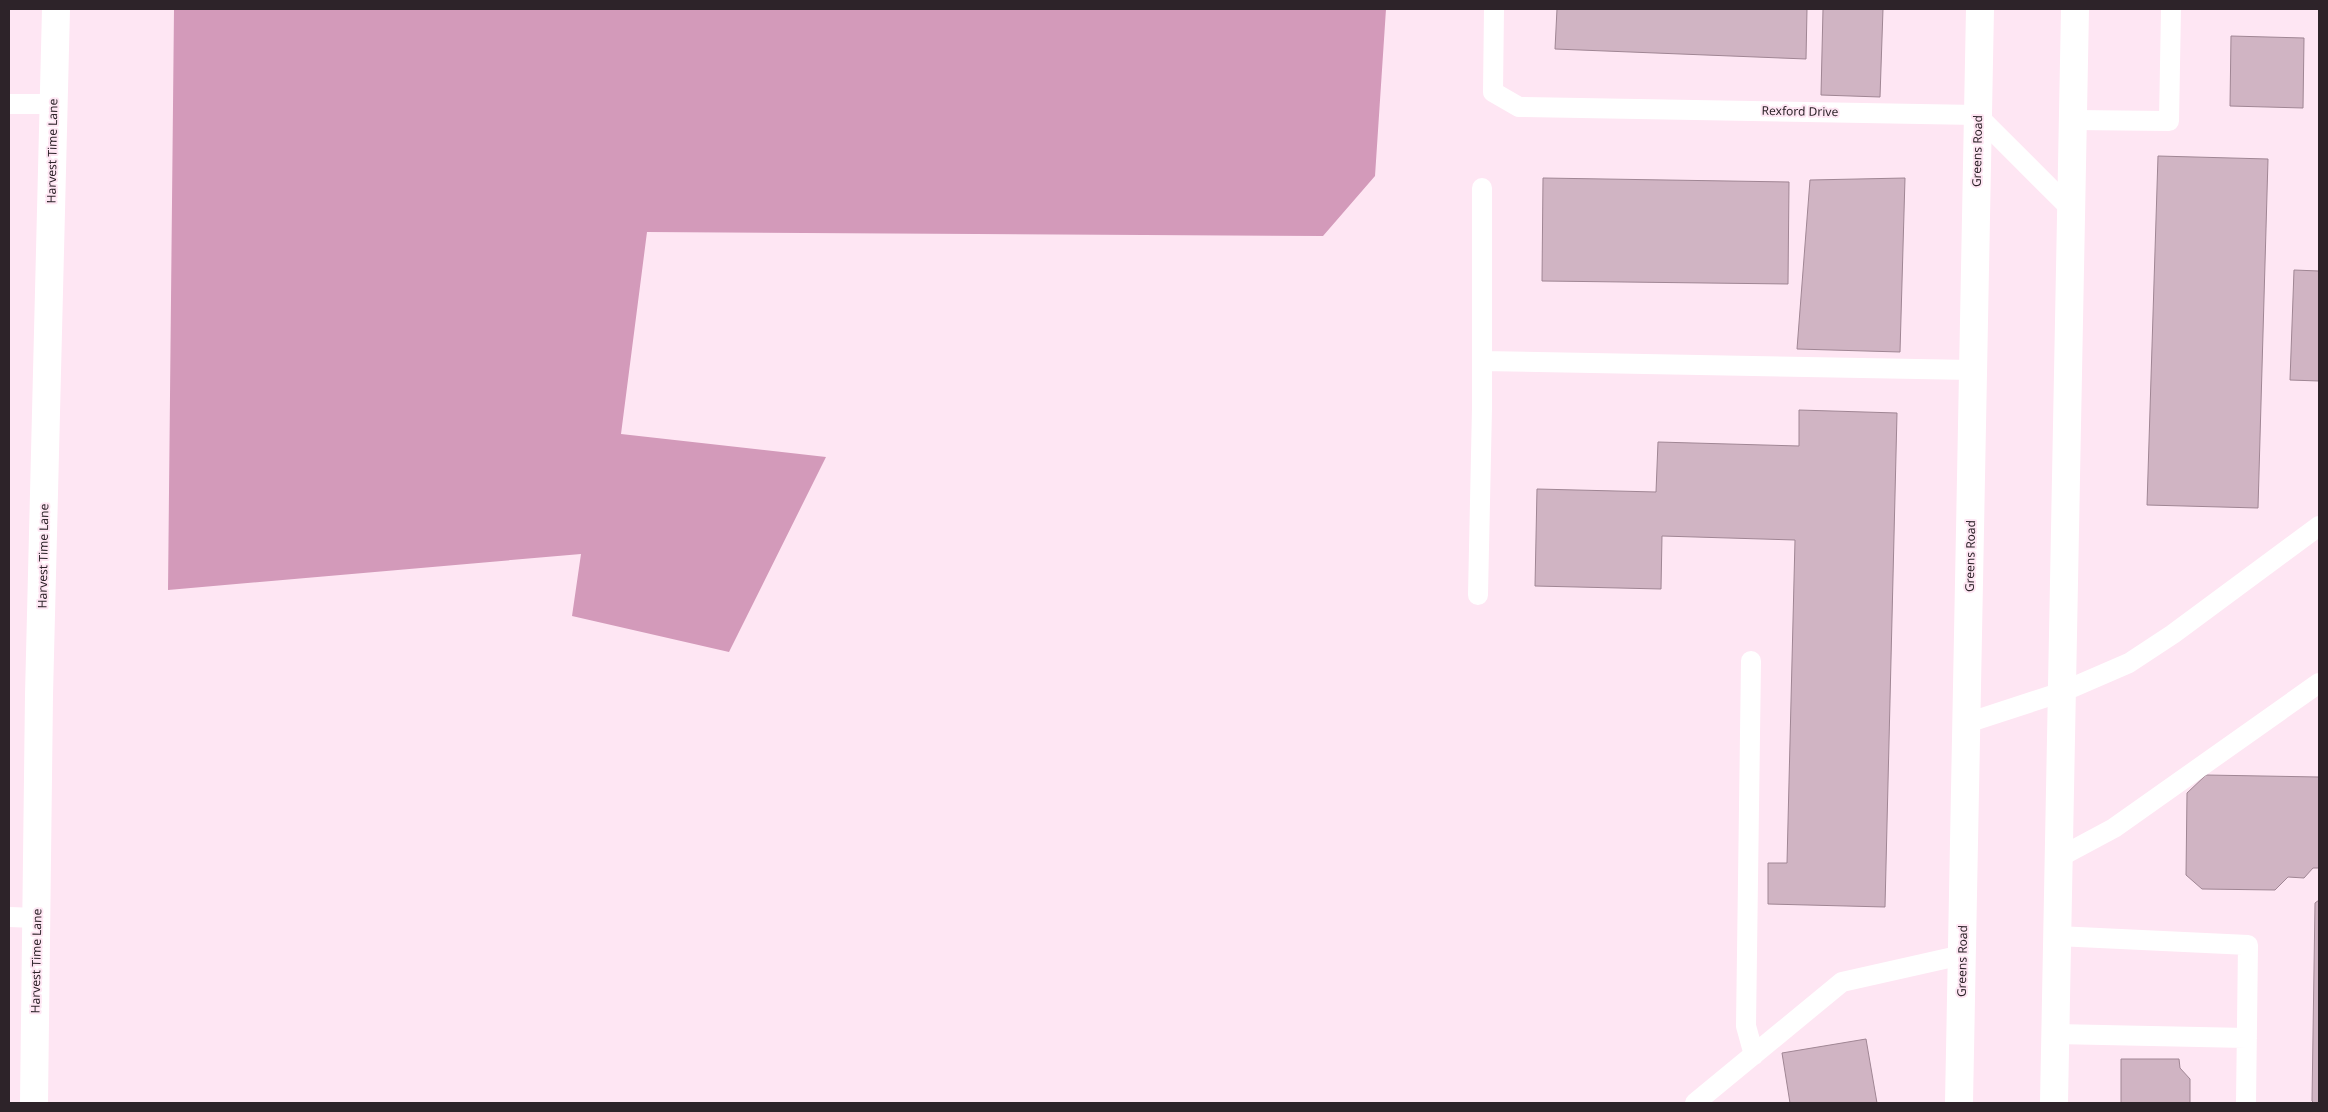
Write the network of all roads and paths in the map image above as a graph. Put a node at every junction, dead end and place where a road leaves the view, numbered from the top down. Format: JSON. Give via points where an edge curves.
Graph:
{"nodes":[{"id":1,"x":56,"y":9,"type":"edge"},
{"id":2,"x":1494,"y":9,"type":"edge"},
{"id":3,"x":1980,"y":9,"type":"edge"},
{"id":4,"x":2075,"y":9,"type":"edge"},
{"id":5,"x":2171,"y":9,"type":"edge"},
{"id":6,"x":9,"y":104,"type":"edge"},
{"id":7,"x":53,"y":104,"type":"junction"},
{"id":8,"x":1977,"y":115,"type":"junction"},
{"id":9,"x":2073,"y":120,"type":"junction"},
{"id":10,"x":1482,"y":188,"type":"dead end"},
{"id":11,"x":2071,"y":210,"type":"junction"},
{"id":12,"x":1482,"y":361,"type":"junction"},
{"id":13,"x":1973,"y":370,"type":"junction"},
{"id":14,"x":2319,"y":526,"type":"edge"},
{"id":15,"x":1478,"y":595,"type":"dead end"},
{"id":16,"x":1750,"y":660,"type":"dead end"},
{"id":17,"x":2319,"y":683,"type":"edge"},
{"id":18,"x":2062,"y":692,"type":"junction"},
{"id":19,"x":1967,"y":723,"type":"junction"},
{"id":20,"x":2058,"y":858,"type":"junction"},
{"id":21,"x":9,"y":917,"type":"edge"},
{"id":22,"x":36,"y":918,"type":"junction"},
{"id":23,"x":2057,"y":936,"type":"junction"},
{"id":24,"x":1962,"y":955,"type":"junction"},
{"id":25,"x":2055,"y":1034,"type":"junction"},
{"id":26,"x":2247,"y":1038,"type":"junction"},
{"id":27,"x":1754,"y":1054,"type":"junction"},
{"id":28,"x":34,"y":1103,"type":"edge"},
{"id":29,"x":1695,"y":1103,"type":"edge"},
{"id":30,"x":1959,"y":1103,"type":"edge"},
{"id":31,"x":2054,"y":1103,"type":"edge"},
{"id":32,"x":2246,"y":1103,"type":"edge"}],
"edges":[{"from":1,"to":7,"type":"main road","name":"Harvest Time Lane"},
{"from":2,"to":8,"type":"lane","name":"Rexford Drive","via":[[1493,92],[1519,107]]},
{"from":3,"to":8,"type":"main road","name":"Greens Road"},
{"from":4,"to":9,"type":"main road"},
{"from":5,"to":9,"type":"lane","via":[[2169,121]]},
{"from":6,"to":7,"type":"lane"},
{"from":7,"to":22,"type":"main road","name":"Harvest Time Lane"},
{"from":8,"to":11,"type":"lane"},
{"from":8,"to":13,"type":"main road","name":"Greens Road"},
{"from":9,"to":11,"type":"main road"},
{"from":10,"to":12,"type":"lane"},
{"from":11,"to":18,"type":"main road"},
{"from":12,"to":13,"type":"lane"},
{"from":12,"to":15,"type":"lane"},
{"from":13,"to":19,"type":"main road","name":"Greens Road"},
{"from":14,"to":18,"type":"lane","via":[[2129,663]]},
{"from":16,"to":27,"type":"lane","via":[[1746,1026]]},
{"from":17,"to":20,"type":"lane","via":[[2114,828]]},
{"from":18,"to":19,"type":"lane"},
{"from":18,"to":20,"type":"main road"},
{"from":19,"to":24,"type":"main road","name":"Greens Road"},
{"from":20,"to":23,"type":"main road"},
{"from":21,"to":22,"type":"lane"},
{"from":22,"to":28,"type":"main road","name":"Harvest Time Lane"},
{"from":23,"to":25,"type":"main road"},
{"from":23,"to":26,"type":"lane","via":[[2248,945]]},
{"from":24,"to":27,"type":"lane","via":[[1842,982]]},
{"from":24,"to":30,"type":"main road","name":"Greens Road"},
{"from":25,"to":26,"type":"lane"},
{"from":25,"to":31,"type":"main road"},
{"from":26,"to":32,"type":"lane"},
{"from":27,"to":29,"type":"lane"}]}
